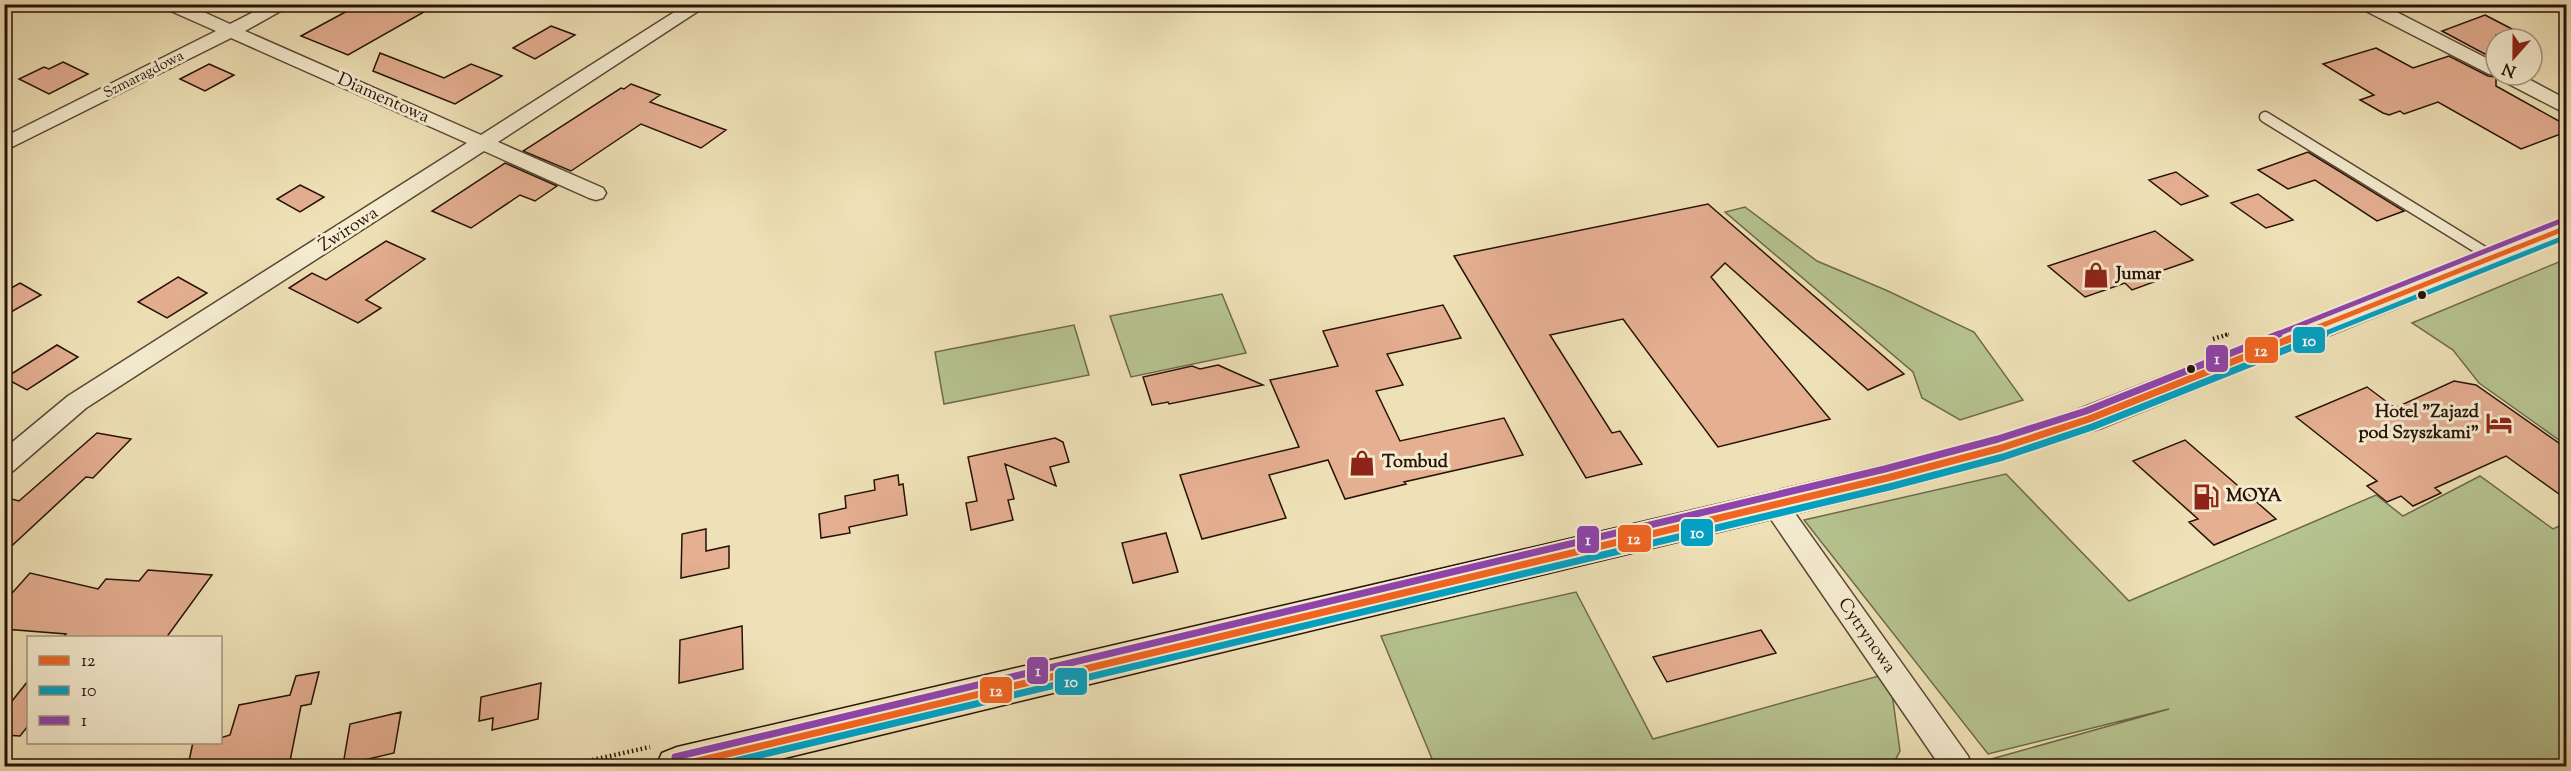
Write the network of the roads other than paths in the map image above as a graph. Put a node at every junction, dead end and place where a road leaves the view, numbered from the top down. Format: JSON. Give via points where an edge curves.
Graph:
{"nodes":[{"id":1,"x":170,"y":4,"type":"edge"},
{"id":2,"x":284,"y":4,"type":"edge"},
{"id":3,"x":700,"y":4,"type":"edge"},
{"id":4,"x":2366,"y":4,"type":"edge"},
{"id":5,"x":231,"y":32,"type":"junction"},
{"id":6,"x":2484,"y":64,"type":"edge"},
{"id":7,"x":2529,"y":87,"type":"edge"},
{"id":8,"x":2566,"y":106,"type":"edge"},
{"id":9,"x":2265,"y":117,"type":"dead end"},
{"id":10,"x":484,"y":144,"type":"junction"},
{"id":11,"x":4,"y":145,"type":"edge"},
{"id":12,"x":596,"y":193,"type":"dead end"},
{"id":13,"x":2566,"y":228,"type":"edge"},
{"id":14,"x":2494,"y":258,"type":"junction"},
{"id":15,"x":4,"y":464,"type":"edge"},
{"id":16,"x":1774,"y":505,"type":"junction"},
{"id":17,"x":669,"y":756,"type":"edge"},
{"id":18,"x":1957,"y":766,"type":"edge"}],
"edges":[{"from":1,"to":5,"type":"street","name":"Diamentowa"},
{"from":2,"to":5,"type":"street","name":"Szmaragdowa"},
{"from":3,"to":10,"type":"street","name":"Żwirowa"},
{"from":4,"to":6,"type":"street"},
{"from":5,"to":10,"type":"street","name":"Diamentowa"},
{"from":5,"to":11,"type":"street","name":"Szmaragdowa"},
{"from":7,"to":8,"type":"street"},
{"from":9,"to":14,"type":"lane"},
{"from":10,"to":12,"type":"street","name":"Diamentowa"},
{"from":10,"to":15,"type":"street","name":"Żwirowa","via":[[77,402]]},
{"from":13,"to":14,"type":"main road"},
{"from":14,"to":16,"type":"main road","via":[[2089,419],[2001,448]]},
{"from":16,"to":17,"type":"main road"},
{"from":16,"to":18,"type":"street","name":"Cytrynowa"}]}
